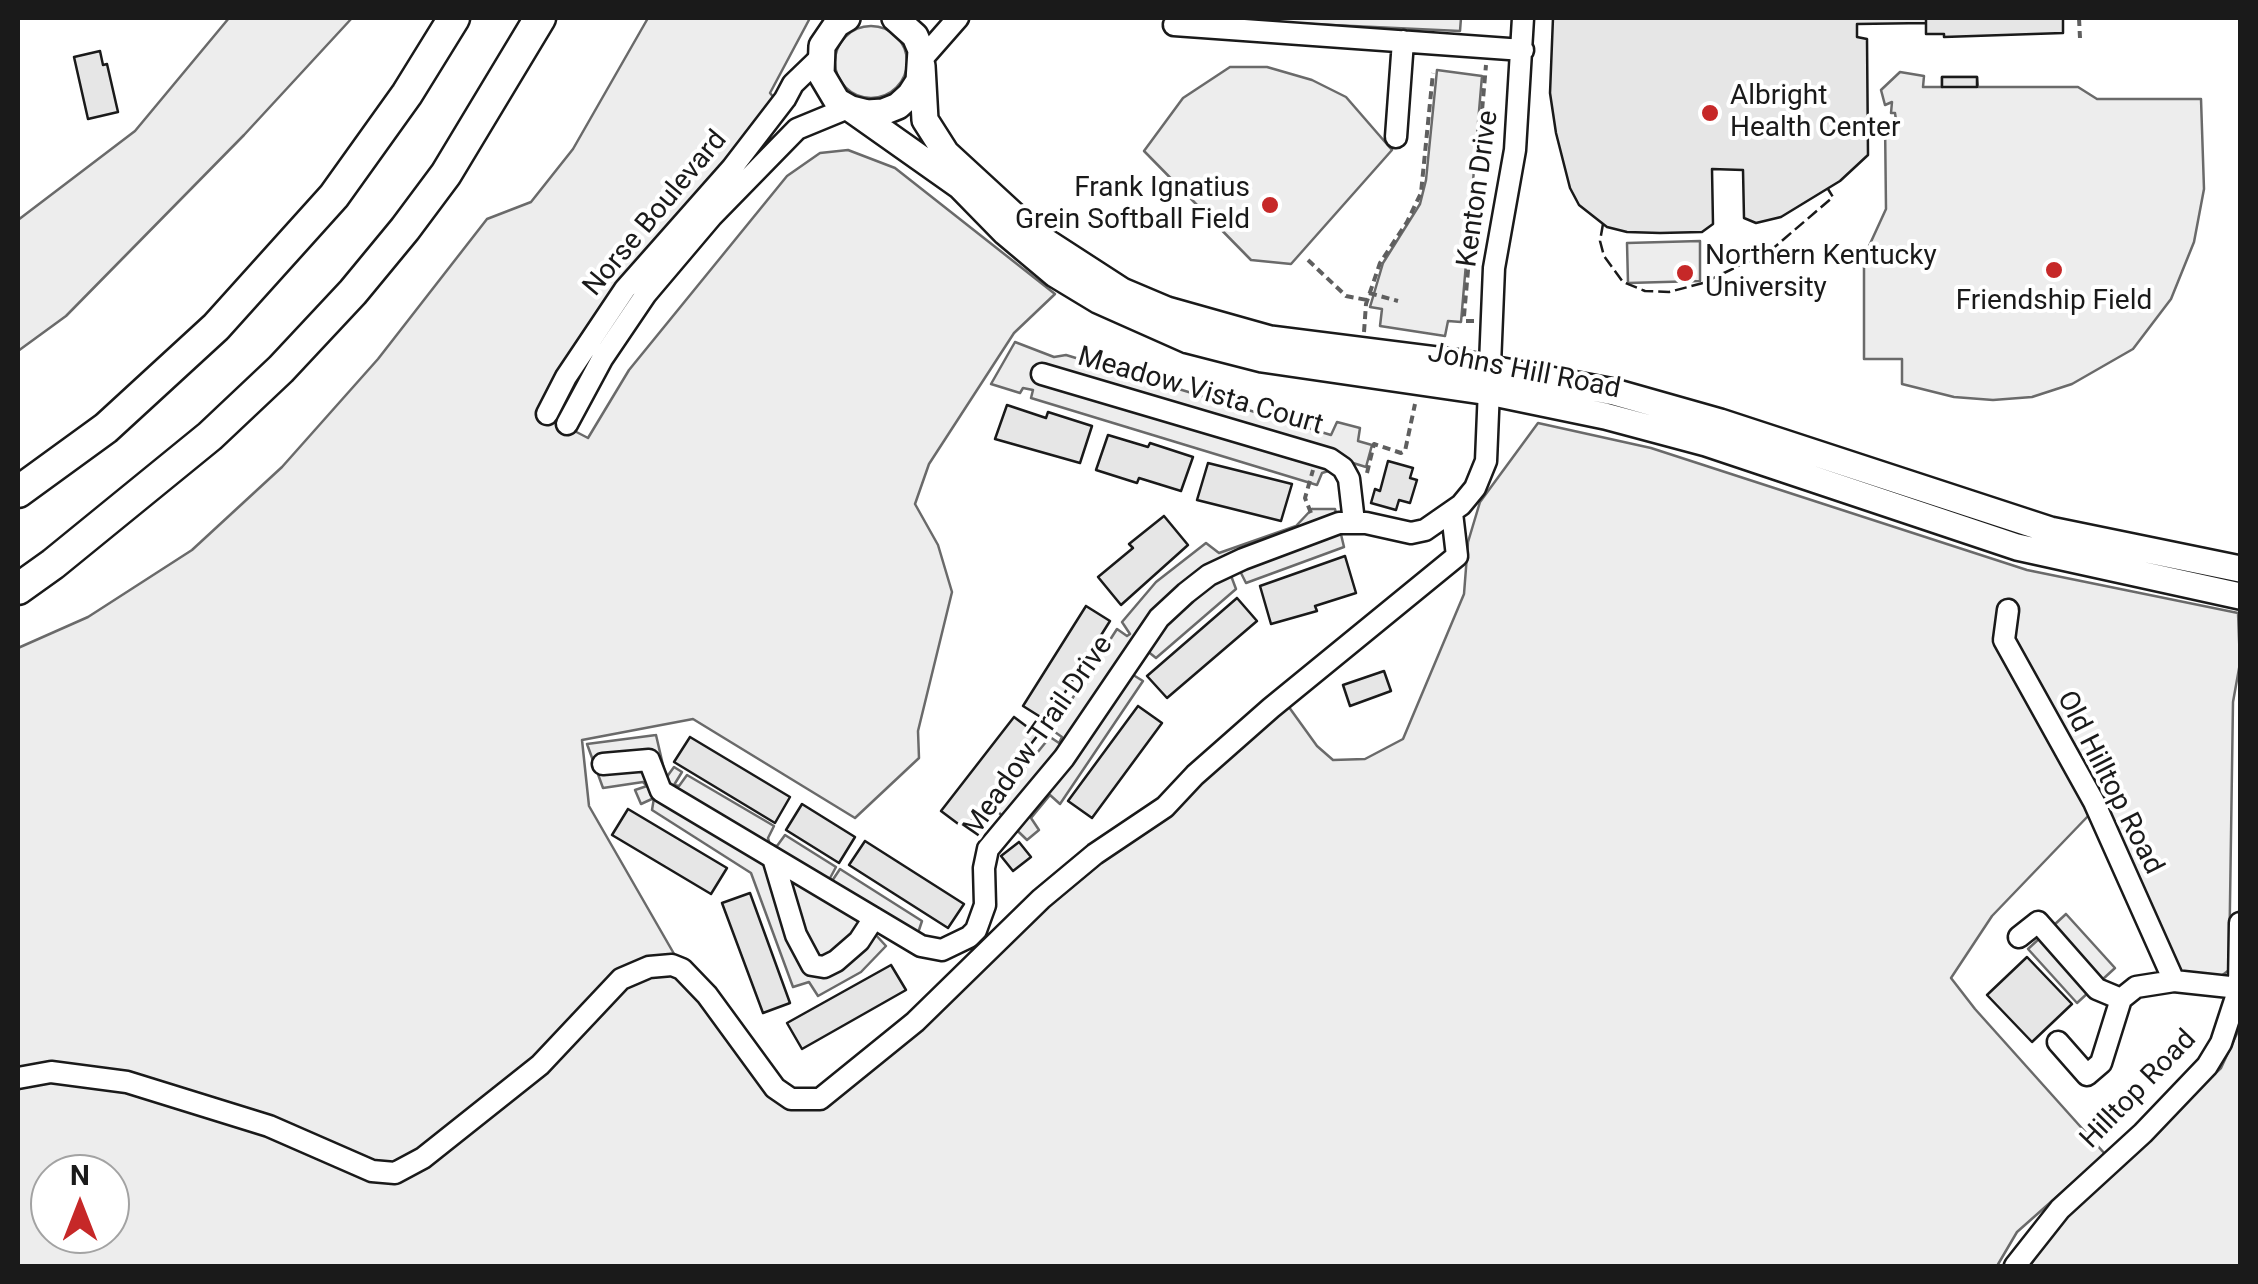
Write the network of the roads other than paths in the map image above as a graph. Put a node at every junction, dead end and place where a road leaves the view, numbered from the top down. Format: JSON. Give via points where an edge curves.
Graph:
{"nodes":[{"id":1,"x":454,"y":18,"type":"edge"},
{"id":2,"x":540,"y":18,"type":"edge"},
{"id":3,"x":896,"y":18,"type":"edge"},
{"id":4,"x":958,"y":18,"type":"edge"},
{"id":5,"x":1523,"y":18,"type":"edge"},
{"id":6,"x":1174,"y":25,"type":"dead end"},
{"id":7,"x":832,"y":32,"type":"edge"},
{"id":8,"x":1403,"y":42,"type":"junction"},
{"id":9,"x":1523,"y":50,"type":"junction"},
{"id":10,"x":922,"y":62,"type":"junction"},
{"id":11,"x":849,"y":109,"type":"junction"},
{"id":12,"x":1396,"y":137,"type":"dead end"},
{"id":13,"x":1042,"y":374,"type":"dead end"},
{"id":14,"x":1490,"y":380,"type":"junction"},
{"id":15,"x":546,"y":414,"type":"dead end"},
{"id":16,"x":566,"y":424,"type":"dead end"},
{"id":17,"x":18,"y":492,"type":"edge"},
{"id":18,"x":1452,"y":512,"type":"junction"},
{"id":19,"x":1354,"y":522,"type":"junction"},
{"id":20,"x":2240,"y":569,"type":"edge"},
{"id":21,"x":18,"y":589,"type":"edge"},
{"id":22,"x":2240,"y":596,"type":"edge"},
{"id":23,"x":2008,"y":610,"type":"dead end"},
{"id":24,"x":603,"y":764,"type":"dead end"},
{"id":25,"x":774,"y":858,"type":"junction"},
{"id":26,"x":874,"y":918,"type":"junction"},
{"id":27,"x":2240,"y":923,"type":"edge"},
{"id":28,"x":2018,"y":938,"type":"dead end"},
{"id":29,"x":2174,"y":981,"type":"junction"},
{"id":30,"x":2239,"y":988,"type":"edge"},
{"id":31,"x":2121,"y":999,"type":"junction"},
{"id":32,"x":2058,"y":1042,"type":"dead end"},
{"id":33,"x":18,"y":1078,"type":"edge"},
{"id":34,"x":2015,"y":1266,"type":"edge"}],
"edges":[{"from":1,"to":17,"type":"highway","via":[[334,196],[216,328],[106,428]]},
{"from":2,"to":21,"type":"highway","via":[[446,174],[353,292],[210,436]]},
{"from":3,"to":10,"type":"main road","via":[[915,36]]},
{"from":4,"to":10,"type":"street"},
{"from":5,"to":9,"type":"street","name":"Kenton Drive"},
{"from":6,"to":8,"type":"street"},
{"from":7,"to":11,"type":"main road","via":[[821,74]]},
{"from":7,"to":15,"type":"street","name":"Norse Boulevard","via":[[732,168],[625,288]]},
{"from":8,"to":9,"type":"street"},
{"from":8,"to":12,"type":"street"},
{"from":9,"to":14,"type":"street","name":"Kenton Drive","via":[[1516,150],[1494,268]]},
{"from":10,"to":11,"type":"main road","via":[[919,81],[898,106],[883,112]]},
{"from":10,"to":14,"type":"main road","name":"Johns Hill Road","via":[[925,120],[946,153],[1034,234],[1122,291],[1241,333]]},
{"from":11,"to":14,"type":"main road","name":"Johns Hill Road","via":[[960,186],[1055,274],[1149,325],[1262,359]]},
{"from":11,"to":16,"type":"street","name":"Norse Boulevard","via":[[797,129],[712,216],[646,294]]},
{"from":13,"to":19,"type":"street","name":"Meadow Vista Court","via":[[1338,464],[1349,479]]},
{"from":14,"to":18,"type":"street","name":"Meadow Trail Drive","via":[[1482,474]]},
{"from":14,"to":20,"type":"main road","name":"Johns Hill Road","via":[[1614,392],[2050,530]]},
{"from":14,"to":22,"type":"main road","name":"Johns Hill Road","via":[[2017,547]]},
{"from":18,"to":19,"type":"street","name":"Meadow Trail Drive","via":[[1411,532]]},
{"from":18,"to":33,"type":"street","via":[[1457,556],[1270,708],[1166,807],[1041,899],[895,1040],[820,1099],[790,1099],[775,1088],[706,994],[672,964],[622,979],[540,1066],[395,1173],[372,1171],[269,1126],[127,1082],[51,1072]]},
{"from":19,"to":26,"type":"street","name":"Meadow Trail Drive","via":[[1242,559],[1209,576],[1159,618],[1064,758],[988,849],[985,905],[969,937],[933,950]]},
{"from":23,"to":29,"type":"street","name":"Old Hilltop Road","via":[[2004,640],[2094,802]]},
{"from":24,"to":25,"type":"street","name":"Meadow Trail Drive","via":[[649,760],[661,790]]},
{"from":25,"to":26,"type":"street","name":"Meadow Trail Drive"},
{"from":25,"to":26,"type":"street","via":[[796,935],[812,964],[824,968],[836,961]]},
{"from":27,"to":30,"type":"street","name":"Hilltop Road"},
{"from":28,"to":31,"type":"street","via":[[2038,922],[2097,989]]},
{"from":29,"to":30,"type":"street"},
{"from":29,"to":31,"type":"street","via":[[2136,986]]},
{"from":30,"to":34,"type":"street","name":"Hilltop Road","via":[[2222,1043],[2207,1066],[2060,1209]]},
{"from":31,"to":32,"type":"street","via":[[2102,1063],[2087,1075]]}]}
